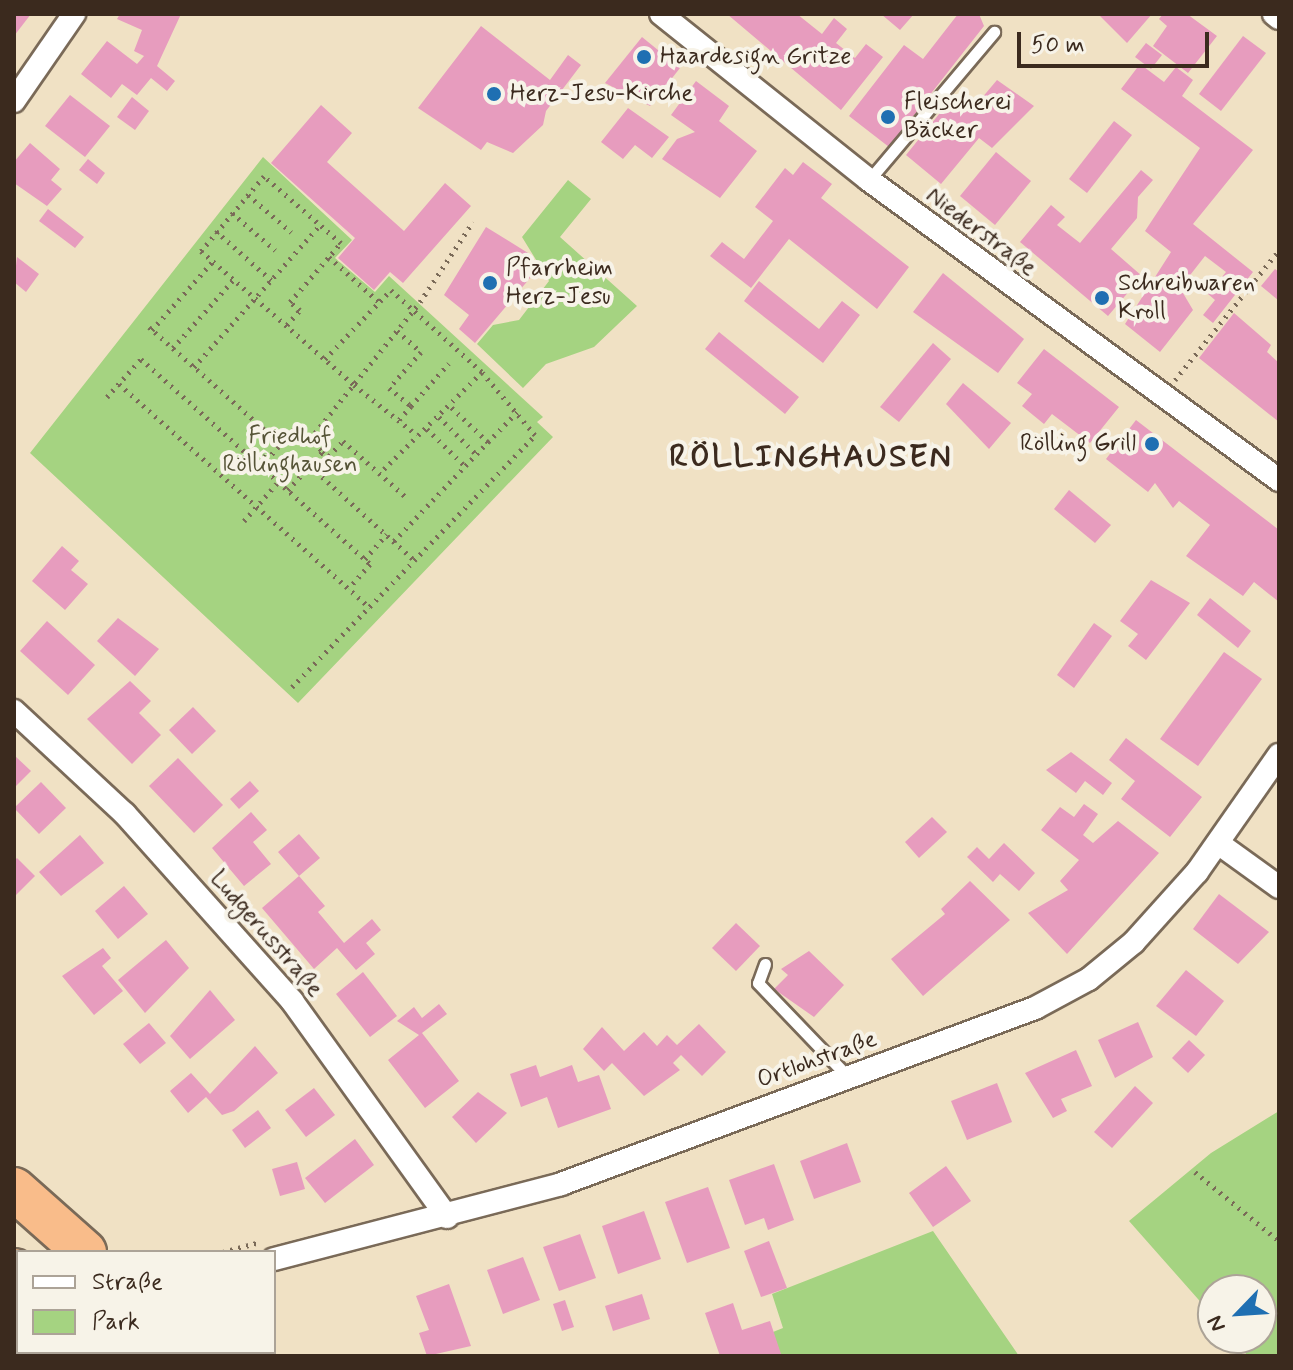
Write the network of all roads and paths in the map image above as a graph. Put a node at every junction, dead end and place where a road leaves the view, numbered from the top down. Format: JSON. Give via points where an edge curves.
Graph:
{"nodes":[{"id":1,"x":74,"y":14,"type":"edge"},
{"id":2,"x":661,"y":14,"type":"edge"},
{"id":3,"x":1274,"y":14,"type":"edge"},
{"id":4,"x":1279,"y":18,"type":"edge"},
{"id":5,"x":994,"y":32,"type":"dead end"},
{"id":6,"x":14,"y":101,"type":"edge"},
{"id":7,"x":869,"y":180,"type":"junction"},
{"id":8,"x":248,"y":195,"type":"junction"},
{"id":9,"x":232,"y":213,"type":"junction"},
{"id":10,"x":473,"y":222,"type":"dead end"},
{"id":11,"x":320,"y":225,"type":"junction"},
{"id":12,"x":216,"y":231,"type":"junction"},
{"id":13,"x":291,"y":232,"type":"dead end"},
{"id":14,"x":275,"y":250,"type":"dead end"},
{"id":15,"x":1279,"y":250,"type":"edge"},
{"id":16,"x":329,"y":257,"type":"junction"},
{"id":17,"x":213,"y":261,"type":"junction"},
{"id":18,"x":234,"y":279,"type":"junction"},
{"id":19,"x":271,"y":280,"type":"junction"},
{"id":20,"x":255,"y":298,"type":"junction"},
{"id":21,"x":379,"y":302,"type":"junction"},
{"id":22,"x":414,"y":310,"type":"junction"},
{"id":23,"x":287,"y":325,"type":"junction"},
{"id":24,"x":397,"y":331,"type":"junction"},
{"id":25,"x":173,"y":348,"type":"junction"},
{"id":26,"x":325,"y":359,"type":"junction"},
{"id":27,"x":449,"y":363,"type":"dead end"},
{"id":28,"x":194,"y":367,"type":"junction"},
{"id":29,"x":482,"y":372,"type":"junction"},
{"id":30,"x":119,"y":384,"type":"junction"},
{"id":31,"x":354,"y":385,"type":"junction"},
{"id":32,"x":1164,"y":393,"type":"junction"},
{"id":33,"x":107,"y":397,"type":"dead end"},
{"id":34,"x":411,"y":406,"type":"junction"},
{"id":35,"x":450,"y":406,"type":"junction"},
{"id":36,"x":520,"y":409,"type":"junction"},
{"id":37,"x":439,"y":417,"type":"junction"},
{"id":38,"x":399,"y":420,"type":"junction"},
{"id":39,"x":427,"y":429,"type":"junction"},
{"id":40,"x":417,"y":435,"type":"junction"},
{"id":41,"x":310,"y":439,"type":"junction"},
{"id":42,"x":488,"y":442,"type":"junction"},
{"id":43,"x":281,"y":444,"type":"junction"},
{"id":44,"x":323,"y":451,"type":"junction"},
{"id":45,"x":476,"y":454,"type":"junction"},
{"id":46,"x":261,"y":466,"type":"junction"},
{"id":47,"x":310,"y":466,"type":"junction"},
{"id":48,"x":465,"y":466,"type":"junction"},
{"id":49,"x":380,"y":473,"type":"junction"},
{"id":50,"x":1279,"y":480,"type":"edge"},
{"id":51,"x":278,"y":482,"type":"junction"},
{"id":52,"x":288,"y":490,"type":"junction"},
{"id":53,"x":408,"y":499,"type":"dead end"},
{"id":54,"x":257,"y":507,"type":"junction"},
{"id":55,"x":244,"y":521,"type":"dead end"},
{"id":56,"x":387,"y":534,"type":"junction"},
{"id":57,"x":394,"y":541,"type":"junction"},
{"id":58,"x":365,"y":559,"type":"junction"},
{"id":59,"x":415,"y":561,"type":"junction"},
{"id":60,"x":349,"y":588,"type":"junction"},
{"id":61,"x":370,"y":608,"type":"junction"},
{"id":62,"x":292,"y":687,"type":"dead end"},
{"id":63,"x":14,"y":711,"type":"edge"},
{"id":64,"x":1279,"y":755,"type":"edge"},
{"id":65,"x":1218,"y":843,"type":"junction"},
{"id":66,"x":1279,"y":887,"type":"edge"},
{"id":67,"x":765,"y":964,"type":"dead end"},
{"id":68,"x":848,"y":1077,"type":"junction"},
{"id":69,"x":1195,"y":1172,"type":"dead end"},
{"id":70,"x":14,"y":1189,"type":"edge"},
{"id":71,"x":447,"y":1217,"type":"junction"},
{"id":72,"x":1279,"y":1241,"type":"edge"},
{"id":73,"x":255,"y":1244,"type":"dead end"},
{"id":74,"x":83,"y":1250,"type":"edge"},
{"id":75,"x":231,"y":1250,"type":"edge"},
{"id":76,"x":276,"y":1259,"type":"edge"}],
"edges":[{"from":1,"to":6,"type":"street"},
{"from":2,"to":7,"type":"street","name":"Niederstraße"},
{"from":3,"to":4,"type":"street"},
{"from":5,"to":7,"type":"lane"},
{"from":7,"to":32,"type":"street","name":"Niederstraße","via":[[1092,348]]},
{"from":8,"to":9,"type":"path"},
{"from":8,"to":11,"type":"path","via":[[264,176]]},
{"from":8,"to":13,"type":"path"},
{"from":9,"to":12,"type":"path"},
{"from":9,"to":14,"type":"path"},
{"from":10,"to":22,"type":"path"},
{"from":11,"to":16,"type":"path","via":[[341,243]]},
{"from":11,"to":19,"type":"path"},
{"from":12,"to":17,"type":"path","via":[[201,251]]},
{"from":12,"to":19,"type":"path"},
{"from":15,"to":32,"type":"path"},
{"from":16,"to":21,"type":"path"},
{"from":16,"to":23,"type":"path","via":[[290,302],[300,310]]},
{"from":17,"to":18,"type":"path"},
{"from":17,"to":25,"type":"path","via":[[150,328]]},
{"from":18,"to":20,"type":"path"},
{"from":18,"to":25,"type":"path"},
{"from":19,"to":20,"type":"path"},
{"from":20,"to":23,"type":"path"},
{"from":20,"to":28,"type":"path"},
{"from":21,"to":22,"type":"path","via":[[391,290]]},
{"from":21,"to":26,"type":"path"},
{"from":22,"to":24,"type":"path"},
{"from":22,"to":29,"type":"path"},
{"from":23,"to":26,"type":"path"},
{"from":24,"to":31,"type":"path"},
{"from":24,"to":34,"type":"path","via":[[421,352],[389,388]]},
{"from":25,"to":28,"type":"path"},
{"from":26,"to":31,"type":"path"},
{"from":27,"to":34,"type":"path"},
{"from":28,"to":43,"type":"path"},
{"from":29,"to":35,"type":"path"},
{"from":29,"to":36,"type":"path"},
{"from":30,"to":33,"type":"path"},
{"from":30,"to":46,"type":"path","via":[[141,359]]},
{"from":30,"to":54,"type":"path"},
{"from":31,"to":38,"type":"path"},
{"from":31,"to":41,"type":"path"},
{"from":32,"to":50,"type":"street","name":"Niederstraße"},
{"from":34,"to":38,"type":"path"},
{"from":35,"to":37,"type":"path"},
{"from":35,"to":42,"type":"path"},
{"from":36,"to":42,"type":"path"},
{"from":36,"to":59,"type":"path","via":[[535,435]]},
{"from":37,"to":39,"type":"path"},
{"from":37,"to":45,"type":"path"},
{"from":38,"to":40,"type":"path"},
{"from":39,"to":40,"type":"path"},
{"from":39,"to":48,"type":"path"},
{"from":40,"to":49,"type":"path"},
{"from":41,"to":43,"type":"path","via":[[296,427]]},
{"from":41,"to":44,"type":"path"},
{"from":42,"to":45,"type":"path"},
{"from":43,"to":46,"type":"path"},
{"from":44,"to":47,"type":"path"},
{"from":44,"to":49,"type":"path","via":[[329,456],[343,441]]},
{"from":45,"to":48,"type":"path"},
{"from":46,"to":51,"type":"path"},
{"from":47,"to":52,"type":"path"},
{"from":47,"to":56,"type":"path"},
{"from":48,"to":57,"type":"path"},
{"from":49,"to":53,"type":"path"},
{"from":51,"to":52,"type":"path"},
{"from":51,"to":54,"type":"path"},
{"from":52,"to":58,"type":"path"},
{"from":54,"to":55,"type":"path"},
{"from":54,"to":60,"type":"path"},
{"from":56,"to":57,"type":"path"},
{"from":56,"to":58,"type":"path"},
{"from":57,"to":59,"type":"path"},
{"from":58,"to":60,"type":"path","via":[[370,564]]},
{"from":59,"to":61,"type":"path"},
{"from":60,"to":61,"type":"path"},
{"from":61,"to":62,"type":"path"},
{"from":63,"to":71,"type":"street","name":"Ludgerusstraße","via":[[125,814],[292,1001]]},
{"from":64,"to":65,"type":"street","name":"Ortlohstraße"},
{"from":65,"to":66,"type":"street"},
{"from":65,"to":68,"type":"street","name":"Ortlohstraße","via":[[1134,942],[1089,979],[1035,1008]]},
{"from":67,"to":68,"type":"lane","via":[[758,983]]},
{"from":68,"to":71,"type":"street","name":"Ortlohstraße","via":[[590,1174]]},
{"from":69,"to":72,"type":"path"},
{"from":70,"to":74,"type":"highway"},
{"from":71,"to":76,"type":"street","name":"Ortlohstraße"},
{"from":73,"to":75,"type":"path"}]}
